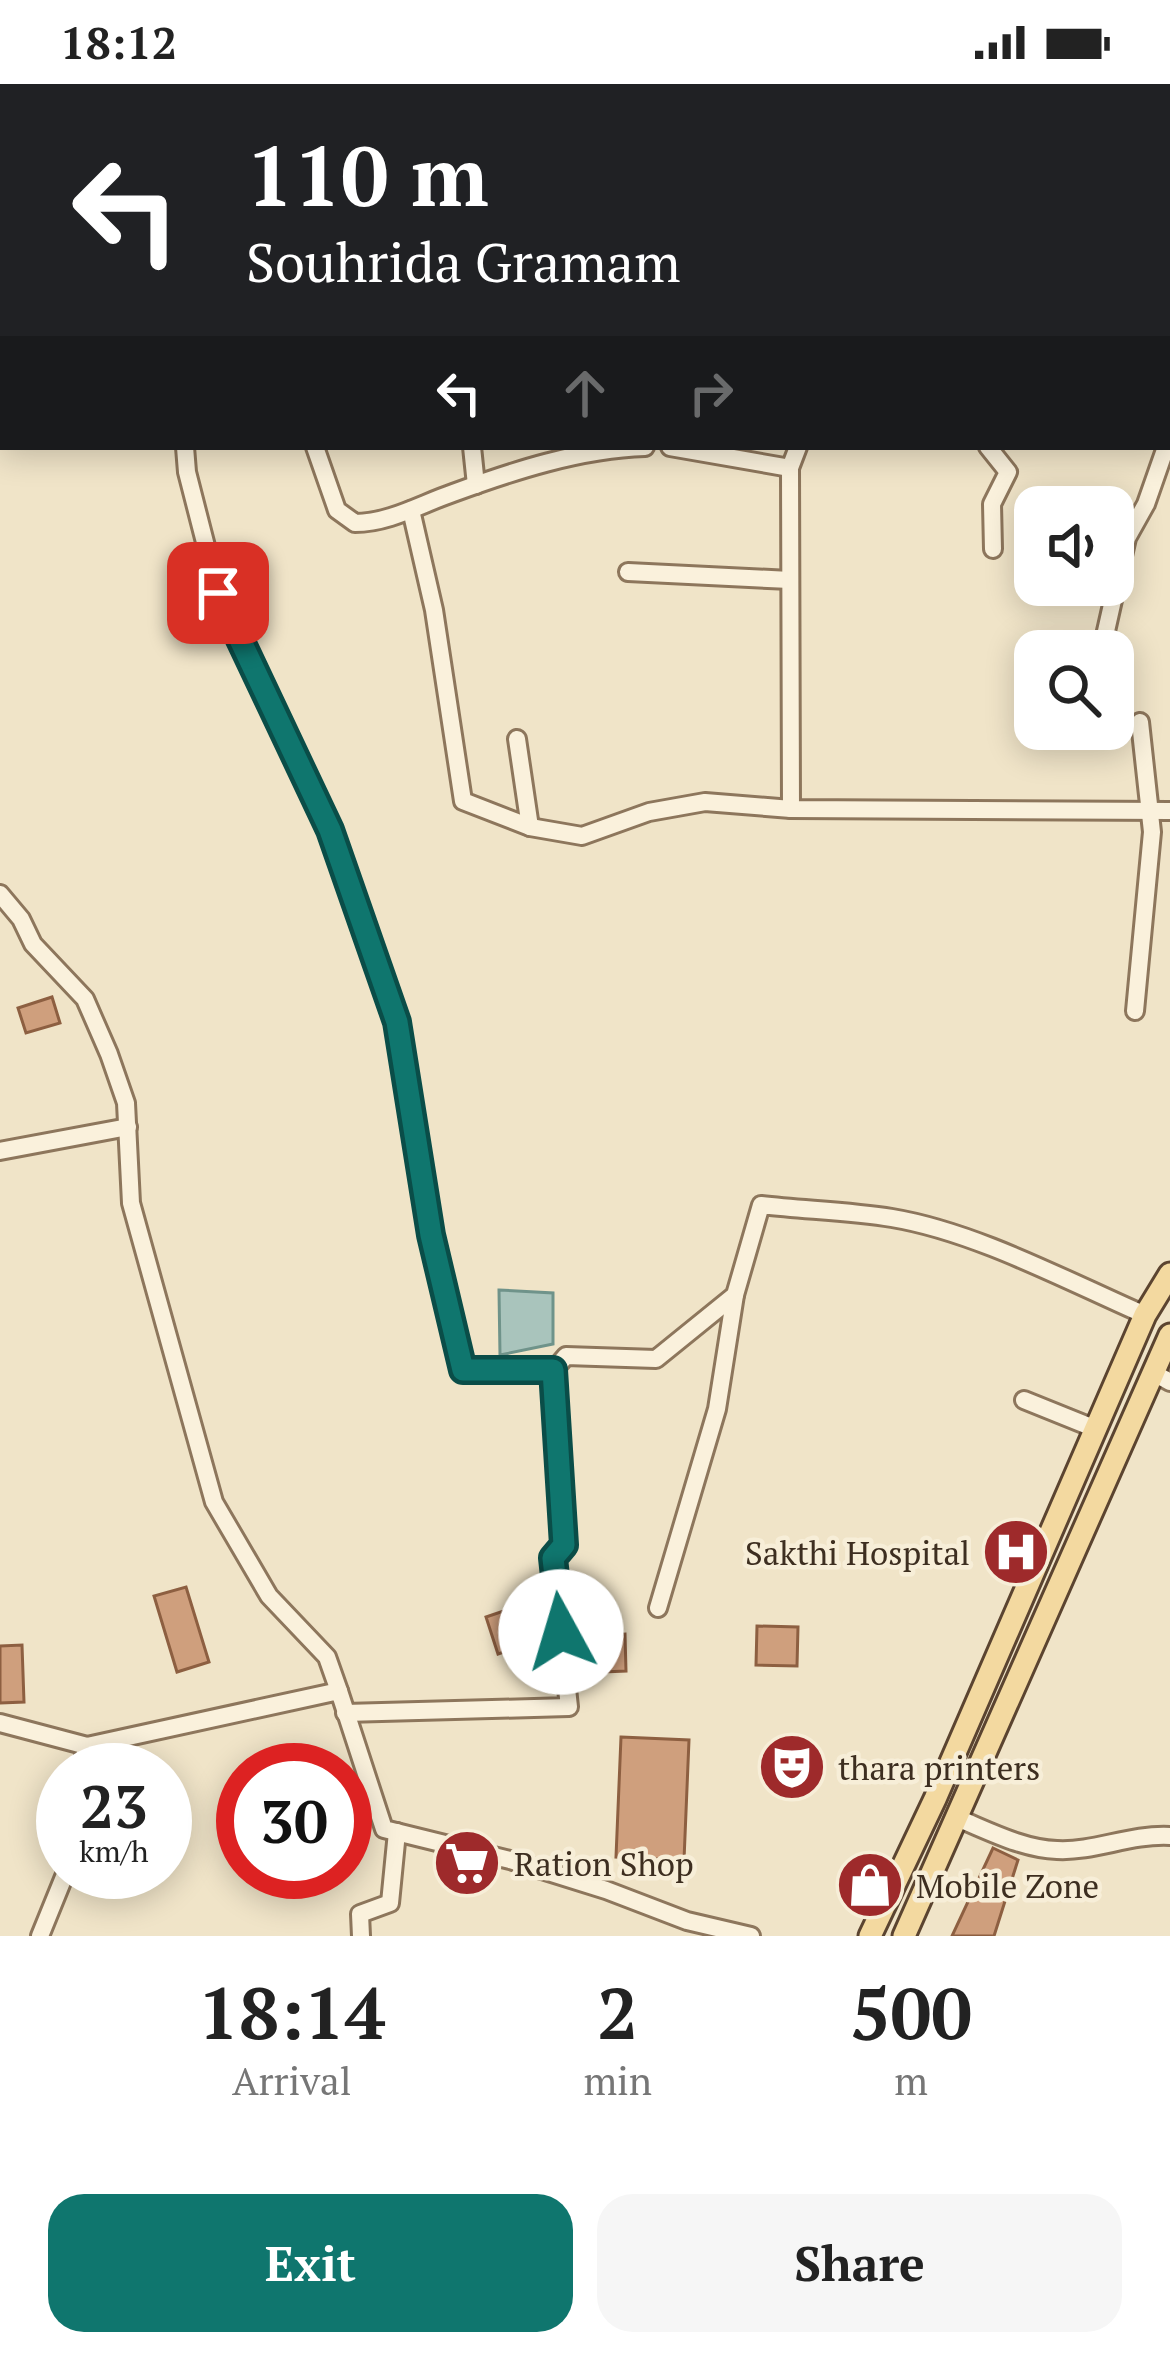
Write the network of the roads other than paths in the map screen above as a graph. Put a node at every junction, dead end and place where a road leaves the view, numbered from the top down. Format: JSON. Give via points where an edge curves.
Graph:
{"nodes":[{"id":1,"x":184,"y":450,"type":"edge"},
{"id":2,"x":315,"y":450,"type":"edge"},
{"id":3,"x":472,"y":450,"type":"edge"},
{"id":4,"x":622,"y":450,"type":"edge"},
{"id":5,"x":687,"y":450,"type":"edge"},
{"id":6,"x":796,"y":450,"type":"edge"},
{"id":7,"x":991,"y":450,"type":"edge"},
{"id":8,"x":1165,"y":450,"type":"edge"},
{"id":9,"x":790,"y":468,"type":"junction"},
{"id":10,"x":476,"y":485,"type":"junction"},
{"id":11,"x":411,"y":509,"type":"junction"},
{"id":12,"x":994,"y":549,"type":"dead end"},
{"id":13,"x":628,"y":572,"type":"dead end"},
{"id":14,"x":790,"y":580,"type":"junction"},
{"id":15,"x":1106,"y":630,"type":"edge"},
{"id":16,"x":1140,"y":722,"type":"dead end"},
{"id":17,"x":517,"y":739,"type":"dead end"},
{"id":18,"x":791,"y":809,"type":"junction"},
{"id":19,"x":1170,"y":811,"type":"edge"},
{"id":20,"x":1150,"y":813,"type":"junction"},
{"id":21,"x":530,"y":827,"type":"junction"},
{"id":22,"x":0,"y":894,"type":"edge"},
{"id":23,"x":1135,"y":1011,"type":"dead end"},
{"id":24,"x":128,"y":1127,"type":"junction"},
{"id":25,"x":0,"y":1151,"type":"edge"},
{"id":26,"x":1170,"y":1274,"type":"edge"},
{"id":27,"x":735,"y":1294,"type":"junction"},
{"id":28,"x":1145,"y":1315,"type":"junction"},
{"id":29,"x":1170,"y":1335,"type":"edge"},
{"id":30,"x":553,"y":1370,"type":"junction"},
{"id":31,"x":1161,"y":1377,"type":"edge"},
{"id":32,"x":1024,"y":1400,"type":"dead end"},
{"id":33,"x":1096,"y":1429,"type":"junction"},
{"id":34,"x":658,"y":1608,"type":"dead end"},
{"id":35,"x":339,"y":1691,"type":"junction"},
{"id":36,"x":345,"y":1713,"type":"junction"},
{"id":37,"x":0,"y":1723,"type":"edge"},
{"id":38,"x":76,"y":1743,"type":"edge"},
{"id":39,"x":101,"y":1743,"type":"edge"},
{"id":40,"x":957,"y":1818,"type":"junction"},
{"id":41,"x":397,"y":1832,"type":"junction"},
{"id":42,"x":1170,"y":1836,"type":"edge"},
{"id":43,"x":55,"y":1899,"type":"edge"},
{"id":44,"x":40,"y":1936,"type":"edge"},
{"id":45,"x":361,"y":1936,"type":"edge"},
{"id":46,"x":752,"y":1936,"type":"edge"},
{"id":47,"x":870,"y":1936,"type":"edge"},
{"id":48,"x":904,"y":1936,"type":"edge"}],
"edges":[{"from":1,"to":30,"type":"street","via":[[218,593],[330,830],[397,1022],[431,1235],[463,1370]]},
{"from":2,"to":11,"type":"street","via":[[343,517],[371,523]]},
{"from":3,"to":10,"type":"street"},
{"from":4,"to":10,"type":"street"},
{"from":5,"to":9,"type":"street"},
{"from":6,"to":9,"type":"street"},
{"from":7,"to":12,"type":"street","via":[[1009,472],[992,504]]},
{"from":8,"to":15,"type":"street","via":[[1127,538]]},
{"from":9,"to":14,"type":"street"},
{"from":10,"to":11,"type":"street"},
{"from":11,"to":21,"type":"street","via":[[464,801]]},
{"from":13,"to":14,"type":"street"},
{"from":14,"to":18,"type":"street"},
{"from":16,"to":20,"type":"street"},
{"from":17,"to":21,"type":"street"},
{"from":18,"to":20,"type":"street"},
{"from":18,"to":21,"type":"street","via":[[705,802],[582,836]]},
{"from":19,"to":20,"type":"street"},
{"from":20,"to":23,"type":"street"},
{"from":22,"to":24,"type":"street","via":[[85,999]]},
{"from":24,"to":25,"type":"street"},
{"from":24,"to":35,"type":"street","via":[[131,1203],[214,1502],[269,1596],[327,1658]]},
{"from":26,"to":28,"type":"main road"},
{"from":27,"to":28,"type":"street","via":[[761,1205],[932,1228]]},
{"from":27,"to":30,"type":"street","via":[[656,1359],[566,1356]]},
{"from":27,"to":34,"type":"street","via":[[716,1409]]},
{"from":28,"to":33,"type":"main road"},
{"from":29,"to":31,"type":"main road"},
{"from":30,"to":36,"type":"street","via":[[564,1545],[553,1558],[569,1706]]},
{"from":31,"to":40,"type":"main road"},
{"from":32,"to":33,"type":"street"},
{"from":33,"to":47,"type":"main road"},
{"from":35,"to":36,"type":"street"},
{"from":35,"to":39,"type":"street"},
{"from":36,"to":41,"type":"street","via":[[384,1829]]},
{"from":37,"to":38,"type":"street"},
{"from":40,"to":42,"type":"street","via":[[1057,1850]]},
{"from":40,"to":48,"type":"main road"},
{"from":41,"to":45,"type":"street","via":[[391,1904],[360,1914]]},
{"from":41,"to":46,"type":"street"},
{"from":43,"to":44,"type":"street"}]}
